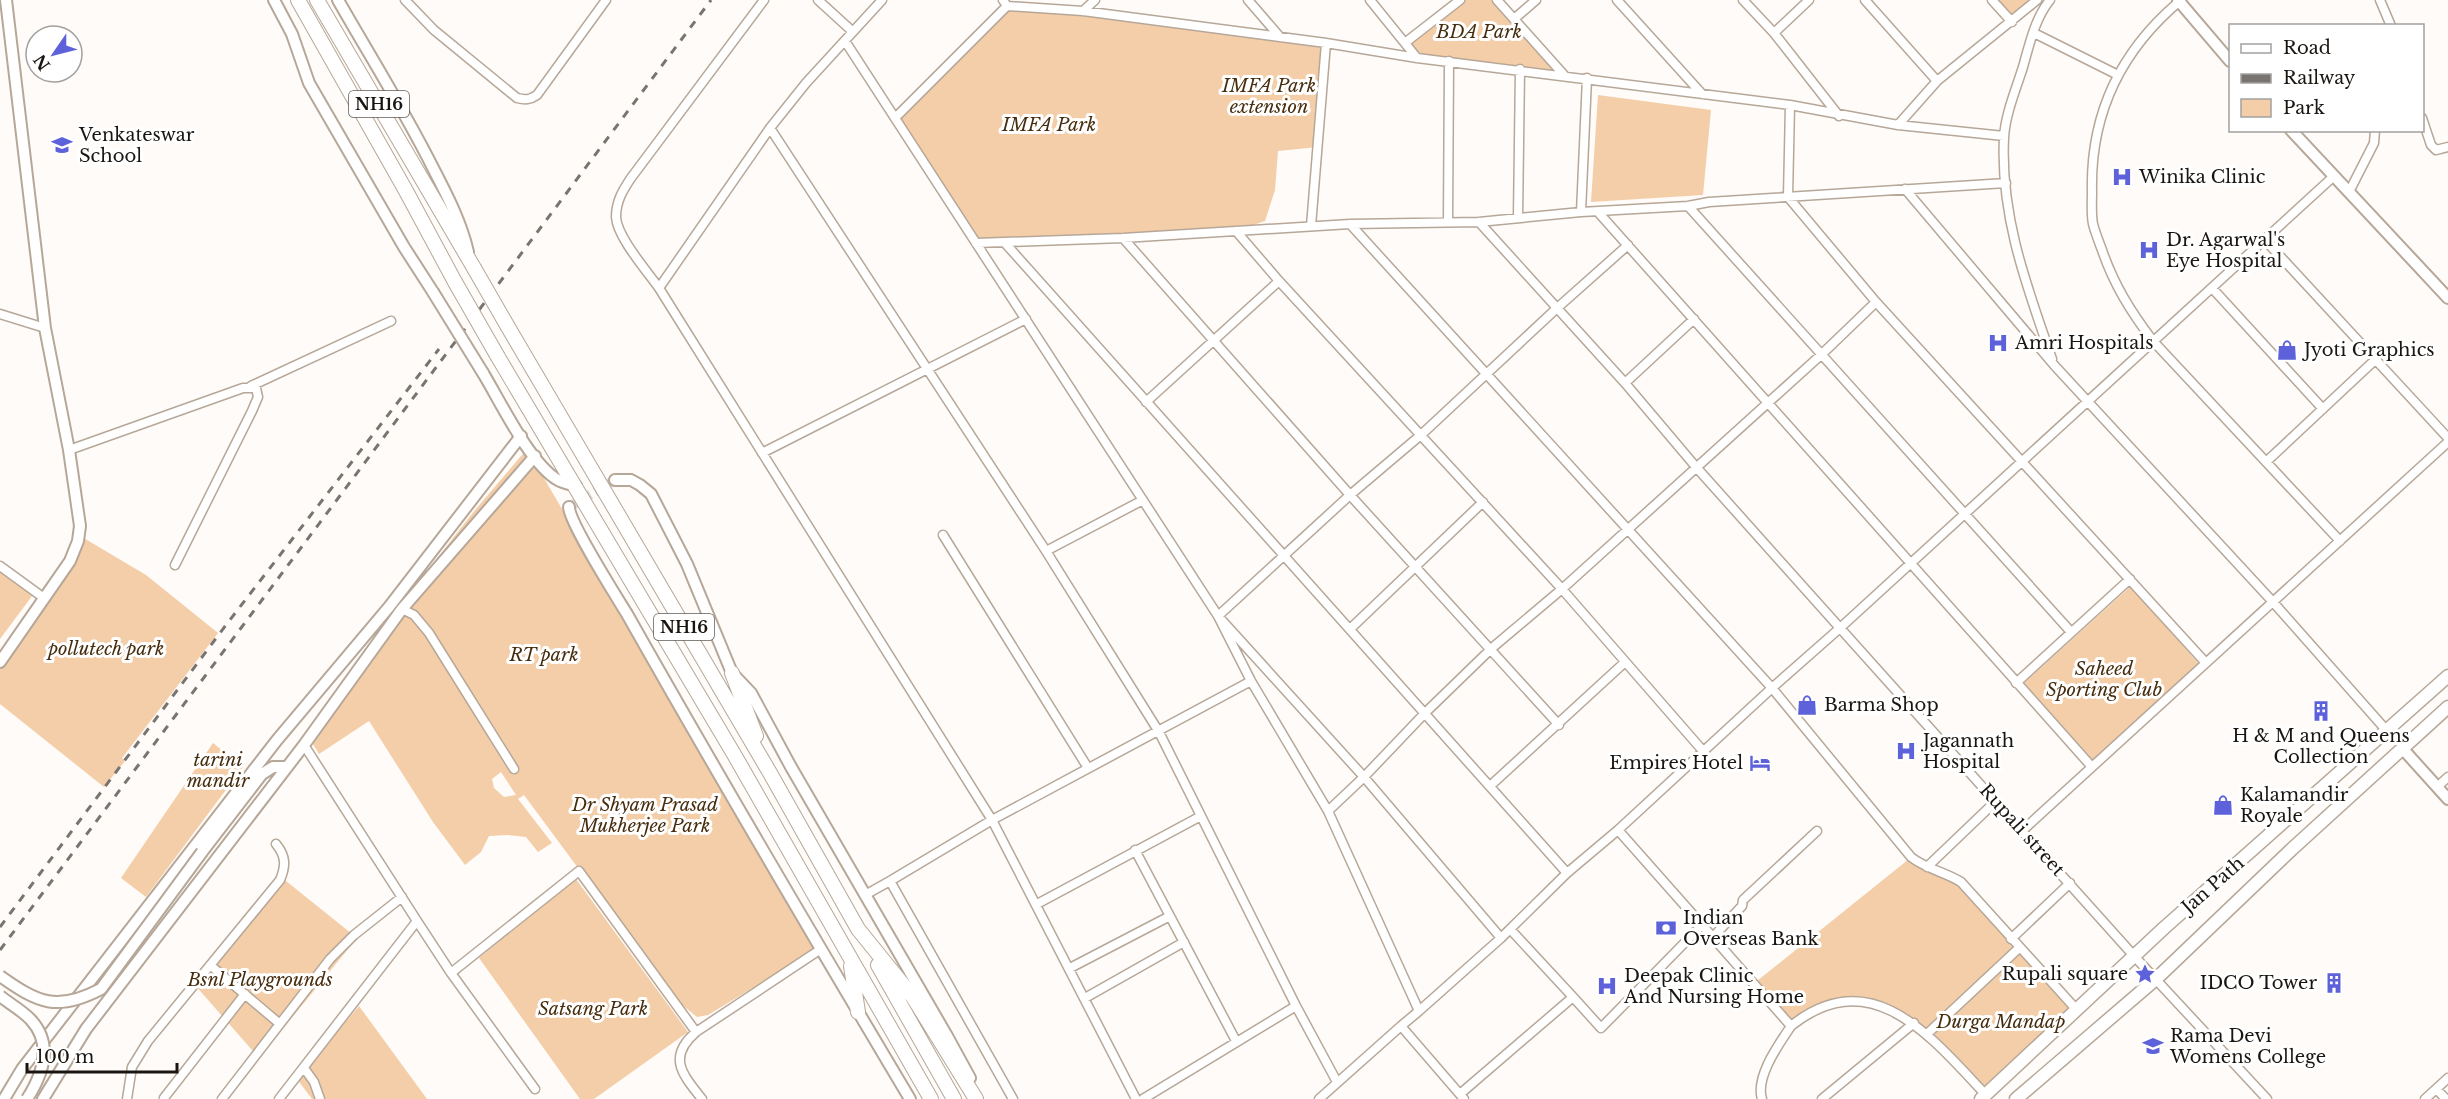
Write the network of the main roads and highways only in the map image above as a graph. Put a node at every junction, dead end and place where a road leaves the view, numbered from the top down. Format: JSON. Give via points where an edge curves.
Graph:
{"nodes":[{"id":1,"x":298,"y":0,"type":"edge"},
{"id":2,"x":317,"y":0,"type":"edge"},
{"id":3,"x":732,"y":673,"type":"road end"},
{"id":4,"x":2448,"y":676,"type":"edge"},
{"id":5,"x":2448,"y":707,"type":"edge"},
{"id":6,"x":770,"y":772,"type":"junction"},
{"id":7,"x":858,"y":929,"type":"junction"},
{"id":8,"x":850,"y":958,"type":"junction"},
{"id":9,"x":858,"y":1012,"type":"road end"},
{"id":10,"x":1983,"y":1097,"type":"edge"},
{"id":11,"x":931,"y":1099,"type":"edge"},
{"id":12,"x":954,"y":1099,"type":"edge"},
{"id":13,"x":977,"y":1099,"type":"edge"},
{"id":14,"x":2016,"y":1099,"type":"edge"}],
"edges":[{"from":1,"to":8,"type":"highway","number":"NH16","bridge":true,"via":[[498,357]]},
{"from":2,"to":6,"type":"highway","number":"NH16","bridge":true},
{"from":3,"to":6,"type":"highway"},
{"from":4,"to":10,"type":"main road","name":"Jan Path","via":[[2134,956]]},
{"from":5,"to":14,"type":"main road","name":"Jan Path","via":[[2157,978]]},
{"from":6,"to":7,"type":"highway","number":"NH16"},
{"from":7,"to":12,"type":"highway","number":"NH16"},
{"from":7,"to":13,"type":"highway","via":[[913,997]]},
{"from":8,"to":9,"type":"highway"},
{"from":8,"to":11,"type":"highway","number":"NH16"}]}
